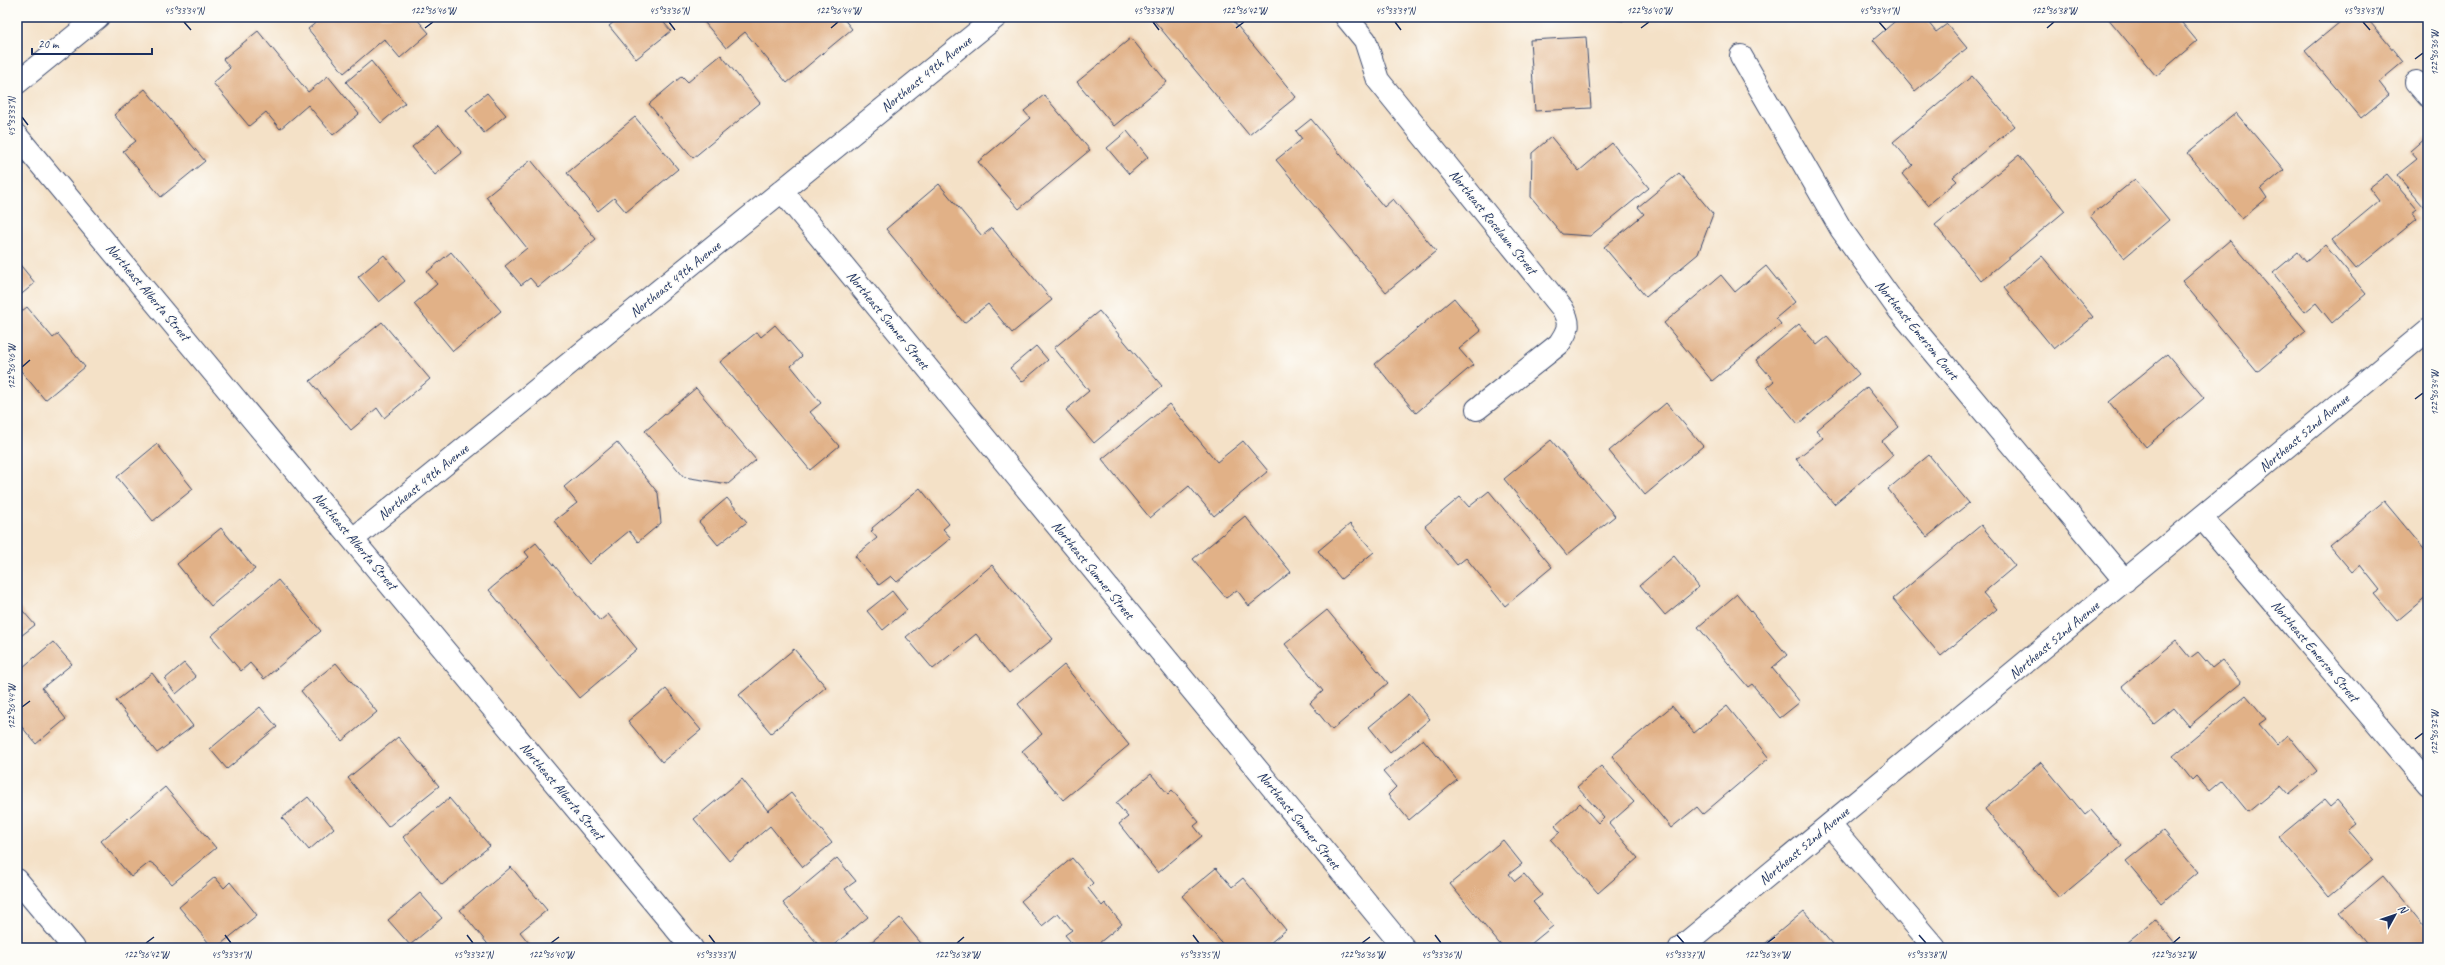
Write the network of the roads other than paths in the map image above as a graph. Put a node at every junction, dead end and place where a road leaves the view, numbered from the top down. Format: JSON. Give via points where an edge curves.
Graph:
{"nodes":[{"id":1,"x":98,"y":17,"type":"edge"},
{"id":2,"x":996,"y":17,"type":"edge"},
{"id":3,"x":1346,"y":17,"type":"edge"},
{"id":4,"x":1741,"y":56,"type":"dead end"},
{"id":5,"x":17,"y":83,"type":"edge"},
{"id":6,"x":17,"y":136,"type":"edge"},
{"id":7,"x":782,"y":192,"type":"junction"},
{"id":8,"x":2428,"y":330,"type":"edge"},
{"id":9,"x":1477,"y":409,"type":"dead end"},
{"id":10,"x":2202,"y":518,"type":"junction"},
{"id":11,"x":353,"y":539,"type":"junction"},
{"id":12,"x":2125,"y":581,"type":"junction"},
{"id":13,"x":2428,"y":784,"type":"edge"},
{"id":14,"x":1830,"y":824,"type":"junction"},
{"id":15,"x":17,"y":880,"type":"edge"},
{"id":16,"x":74,"y":948,"type":"edge"},
{"id":17,"x":692,"y":948,"type":"edge"},
{"id":18,"x":1404,"y":948,"type":"edge"},
{"id":19,"x":1680,"y":948,"type":"edge"},
{"id":20,"x":1935,"y":948,"type":"edge"}],
"edges":[{"from":1,"to":5,"type":"street"},
{"from":2,"to":7,"type":"street","name":"Northeast 49th Avenue"},
{"from":3,"to":9,"type":"street","name":"Northeast Roselawn Street","via":[[1365,40],[1378,80],[1562,308],[1568,319],[1567,331],[1559,344]]},
{"from":4,"to":12,"type":"street","name":"Northeast Emerson Court","via":[[1841,229],[1899,310]]},
{"from":6,"to":11,"type":"street","name":"Northeast Alberta Street"},
{"from":7,"to":11,"type":"street","name":"Northeast 49th Avenue"},
{"from":7,"to":18,"type":"street","name":"Northeast Sumner Street"},
{"from":8,"to":10,"type":"street","name":"Northeast 52nd Avenue"},
{"from":10,"to":12,"type":"street","name":"Northeast 52nd Avenue"},
{"from":10,"to":13,"type":"street","name":"Northeast Emerson Street"},
{"from":11,"to":17,"type":"street","name":"Northeast Alberta Street"},
{"from":12,"to":14,"type":"street","name":"Northeast 52nd Avenue"},
{"from":14,"to":19,"type":"street","name":"Northeast 52nd Avenue"},
{"from":14,"to":20,"type":"street"},
{"from":15,"to":16,"type":"street"}]}
